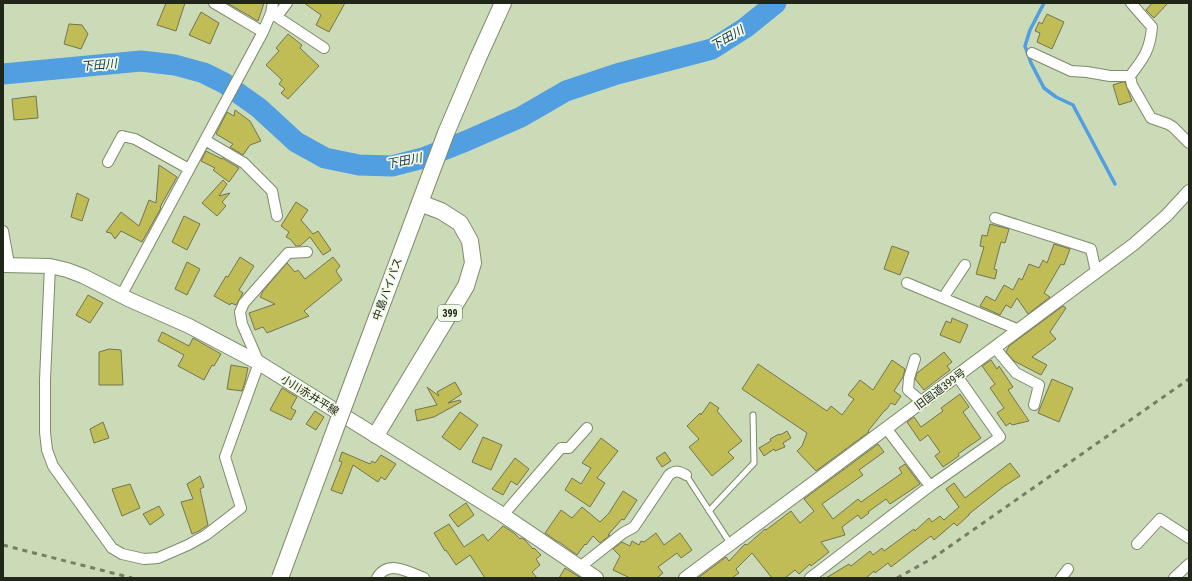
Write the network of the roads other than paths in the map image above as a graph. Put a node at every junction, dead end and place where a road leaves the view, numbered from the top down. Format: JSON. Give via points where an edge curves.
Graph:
{"nodes":[{"id":1,"x":214,"y":3,"type":"edge"},
{"id":2,"x":287,"y":3,"type":"edge"},
{"id":3,"x":503,"y":3,"type":"edge"},
{"id":4,"x":1131,"y":3,"type":"edge"},
{"id":5,"x":274,"y":11,"type":"edge"},
{"id":6,"x":263,"y":32,"type":"junction"},
{"id":7,"x":324,"y":48,"type":"dead end"},
{"id":8,"x":1032,"y":53,"type":"dead end"},
{"id":9,"x":1130,"y":76,"type":"junction"},
{"id":10,"x":205,"y":140,"type":"junction"},
{"id":11,"x":1189,"y":143,"type":"edge"},
{"id":12,"x":108,"y":162,"type":"dead end"},
{"id":13,"x":189,"y":169,"type":"junction"},
{"id":14,"x":1189,"y":191,"type":"edge"},
{"id":15,"x":420,"y":203,"type":"junction"},
{"id":16,"x":277,"y":216,"type":"dead end"},
{"id":17,"x":995,"y":218,"type":"dead end"},
{"id":18,"x":3,"y":232,"type":"edge"},
{"id":19,"x":307,"y":252,"type":"dead end"},
{"id":20,"x":6,"y":264,"type":"edge"},
{"id":21,"x":965,"y":265,"type":"dead end"},
{"id":22,"x":50,"y":266,"type":"junction"},
{"id":23,"x":1096,"y":272,"type":"junction"},
{"id":24,"x":907,"y":283,"type":"dead end"},
{"id":25,"x":121,"y":296,"type":"junction"},
{"id":26,"x":943,"y":298,"type":"junction"},
{"id":27,"x":1019,"y":330,"type":"junction"},
{"id":28,"x":995,"y":348,"type":"junction"},
{"id":29,"x":915,"y":359,"type":"dead end"},
{"id":30,"x":259,"y":363,"type":"junction"},
{"id":31,"x":957,"y":376,"type":"junction"},
{"id":32,"x":922,"y":402,"type":"junction"},
{"id":33,"x":1034,"y":405,"type":"dead end"},
{"id":34,"x":753,"y":415,"type":"dead end"},
{"id":35,"x":587,"y":428,"type":"dead end"},
{"id":36,"x":886,"y":428,"type":"junction"},
{"id":37,"x":376,"y":435,"type":"junction"},
{"id":38,"x":686,"y":475,"type":"joint"},
{"id":39,"x":930,"y":486,"type":"junction"},
{"id":40,"x":710,"y":511,"type":"junction"},
{"id":41,"x":503,"y":515,"type":"junction"},
{"id":42,"x":1189,"y":538,"type":"edge"},
{"id":43,"x":730,"y":543,"type":"junction"},
{"id":44,"x":1137,"y":544,"type":"dead end"},
{"id":45,"x":1189,"y":564,"type":"edge"},
{"id":46,"x":580,"y":567,"type":"junction"},
{"id":47,"x":1068,"y":569,"type":"dead end"},
{"id":48,"x":280,"y":578,"type":"edge"},
{"id":49,"x":377,"y":578,"type":"edge"},
{"id":50,"x":424,"y":578,"type":"edge"},
{"id":51,"x":596,"y":578,"type":"edge"},
{"id":52,"x":685,"y":578,"type":"edge"},
{"id":53,"x":810,"y":578,"type":"edge"},
{"id":54,"x":1061,"y":578,"type":"edge"},
{"id":55,"x":1174,"y":578,"type":"edge"}],
"edges":[{"from":1,"to":6,"type":"street"},
{"from":2,"to":5,"type":"street"},
{"from":3,"to":15,"type":"highway","name":"中島バイパス","via":[[446,133]]},
{"from":4,"to":9,"type":"street","via":[[1152,27],[1149,46],[1143,60]]},
{"from":5,"to":6,"type":"street"},
{"from":5,"to":7,"type":"street"},
{"from":6,"to":10,"type":"street"},
{"from":8,"to":9,"type":"street","via":[[1071,71]]},
{"from":9,"to":11,"type":"street","via":[[1132,85],[1150,118],[1173,127]]},
{"from":10,"to":13,"type":"street"},
{"from":10,"to":16,"type":"street","via":[[244,163],[272,190]]},
{"from":12,"to":13,"type":"street","via":[[122,136],[135,139]]},
{"from":13,"to":25,"type":"street"},
{"from":14,"to":23,"type":"street","name":"旧国道399号","via":[[1167,215],[1134,244]]},
{"from":15,"to":37,"type":"highway","number":"399","via":[[441,211],[460,223],[470,241],[473,262],[466,286]]},
{"from":15,"to":48,"type":"highway","name":"中島バイパス","bridge":true},
{"from":17,"to":23,"type":"street","via":[[1091,250]]},
{"from":18,"to":20,"type":"street"},
{"from":19,"to":30,"type":"street","via":[[288,254],[244,303],[240,312],[242,324]]},
{"from":20,"to":22,"type":"main road","name":"小川赤井平線"},
{"from":21,"to":26,"type":"street"},
{"from":22,"to":25,"type":"main road","name":"小川赤井平線","via":[[83,276]]},
{"from":22,"to":30,"type":"street","via":[[45,380],[47,450],[53,466],[112,548],[122,554],[144,559],[158,558],[206,535],[241,508],[225,457]]},
{"from":23,"to":27,"type":"street","name":"旧国道399号"},
{"from":24,"to":26,"type":"street"},
{"from":25,"to":30,"type":"main road","name":"小川赤井平線","via":[[189,326]]},
{"from":26,"to":27,"type":"street"},
{"from":27,"to":28,"type":"street","name":"旧国道399号"},
{"from":28,"to":31,"type":"street","name":"旧国道399号"},
{"from":28,"to":33,"type":"street","via":[[1016,373],[1039,385]]},
{"from":29,"to":32,"type":"street","via":[[908,390]]},
{"from":30,"to":37,"type":"main road","name":"小川赤井平線"},
{"from":31,"to":32,"type":"street","name":"旧国道399号"},
{"from":31,"to":39,"type":"street","via":[[1000,437]]},
{"from":32,"to":36,"type":"street","name":"旧国道399号"},
{"from":34,"to":40,"type":"lane","via":[[754,463]]},
{"from":35,"to":41,"type":"street","via":[[569,448],[561,448]]},
{"from":36,"to":39,"type":"street"},
{"from":36,"to":43,"type":"street","name":"旧国道399号"},
{"from":37,"to":41,"type":"main road","name":"小川赤井平線"},
{"from":38,"to":40,"type":"lane"},
{"from":38,"to":46,"type":"street","via":[[679,471],[669,475],[634,527]]},
{"from":39,"to":53,"type":"street"},
{"from":40,"to":43,"type":"lane"},
{"from":41,"to":46,"type":"main road","name":"小川赤井平線"},
{"from":42,"to":44,"type":"street","via":[[1160,519]]},
{"from":43,"to":52,"type":"street","name":"旧国道399号"},
{"from":45,"to":55,"type":"street"},
{"from":46,"to":51,"type":"main road","name":"小川赤井平線"},
{"from":47,"to":54,"type":"street"},
{"from":49,"to":50,"type":"street","via":[[382,572],[398,568]]}]}
